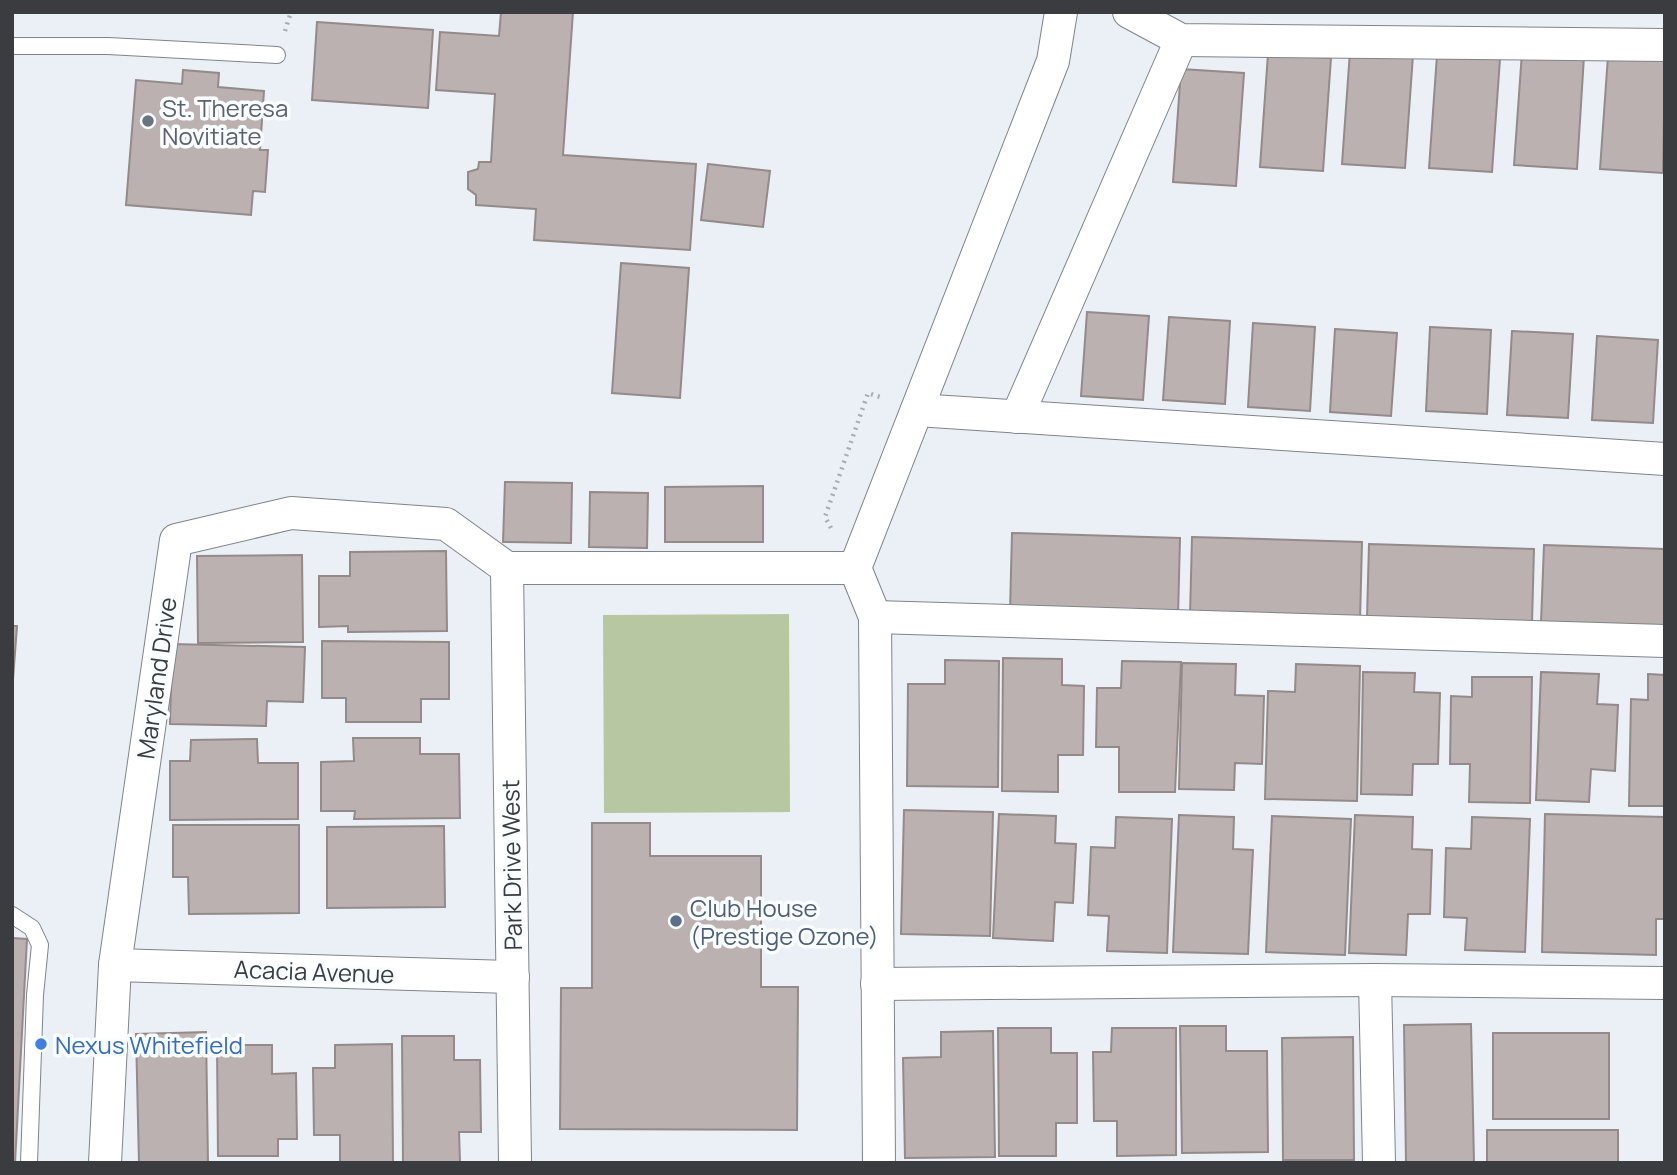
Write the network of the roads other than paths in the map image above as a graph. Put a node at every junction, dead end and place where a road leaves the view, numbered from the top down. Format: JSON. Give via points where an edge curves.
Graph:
{"nodes":[{"id":1,"x":1061,"y":12,"type":"edge"},
{"id":2,"x":1129,"y":12,"type":"edge"},
{"id":3,"x":1181,"y":40,"type":"junction"},
{"id":4,"x":1665,"y":45,"type":"edge"},
{"id":5,"x":12,"y":46,"type":"edge"},
{"id":6,"x":277,"y":55,"type":"dead end"},
{"id":7,"x":917,"y":410,"type":"junction"},
{"id":8,"x":1017,"y":416,"type":"junction"},
{"id":9,"x":1665,"y":459,"type":"edge"},
{"id":10,"x":507,"y":568,"type":"junction"},
{"id":11,"x":855,"y":568,"type":"junction"},
{"id":12,"x":875,"y":617,"type":"junction"},
{"id":13,"x":1665,"y":641,"type":"edge"},
{"id":14,"x":12,"y":915,"type":"edge"},
{"id":15,"x":115,"y":965,"type":"junction"},
{"id":16,"x":513,"y":977,"type":"junction"},
{"id":17,"x":1375,"y":981,"type":"junction"},
{"id":18,"x":1665,"y":983,"type":"edge"},
{"id":19,"x":877,"y":984,"type":"junction"},
{"id":20,"x":29,"y":1163,"type":"edge"},
{"id":21,"x":105,"y":1163,"type":"edge"},
{"id":22,"x":515,"y":1163,"type":"edge"},
{"id":23,"x":879,"y":1163,"type":"edge"},
{"id":24,"x":1379,"y":1163,"type":"edge"}],
"edges":[{"from":1,"to":7,"type":"street","via":[[1053,61]]},
{"from":2,"to":3,"type":"street"},
{"from":3,"to":4,"type":"street"},
{"from":3,"to":8,"type":"street"},
{"from":5,"to":6,"type":"lane"},
{"from":7,"to":8,"type":"street"},
{"from":7,"to":11,"type":"street"},
{"from":8,"to":9,"type":"street"},
{"from":10,"to":11,"type":"street"},
{"from":10,"to":15,"type":"street","name":"Maryland Drive","via":[[446,524],[290,513],[176,540]]},
{"from":10,"to":16,"type":"street","name":"Park Drive West"},
{"from":11,"to":12,"type":"street"},
{"from":12,"to":13,"type":"street"},
{"from":12,"to":19,"type":"street"},
{"from":14,"to":20,"type":"lane","via":[[32,928],[40,946]]},
{"from":15,"to":16,"type":"street","name":"Acacia Avenue"},
{"from":15,"to":21,"type":"street","name":"Maryland Drive"},
{"from":16,"to":22,"type":"street","name":"Park Drive West"},
{"from":17,"to":18,"type":"street"},
{"from":17,"to":19,"type":"street"},
{"from":17,"to":24,"type":"street"},
{"from":19,"to":23,"type":"street"}]}
